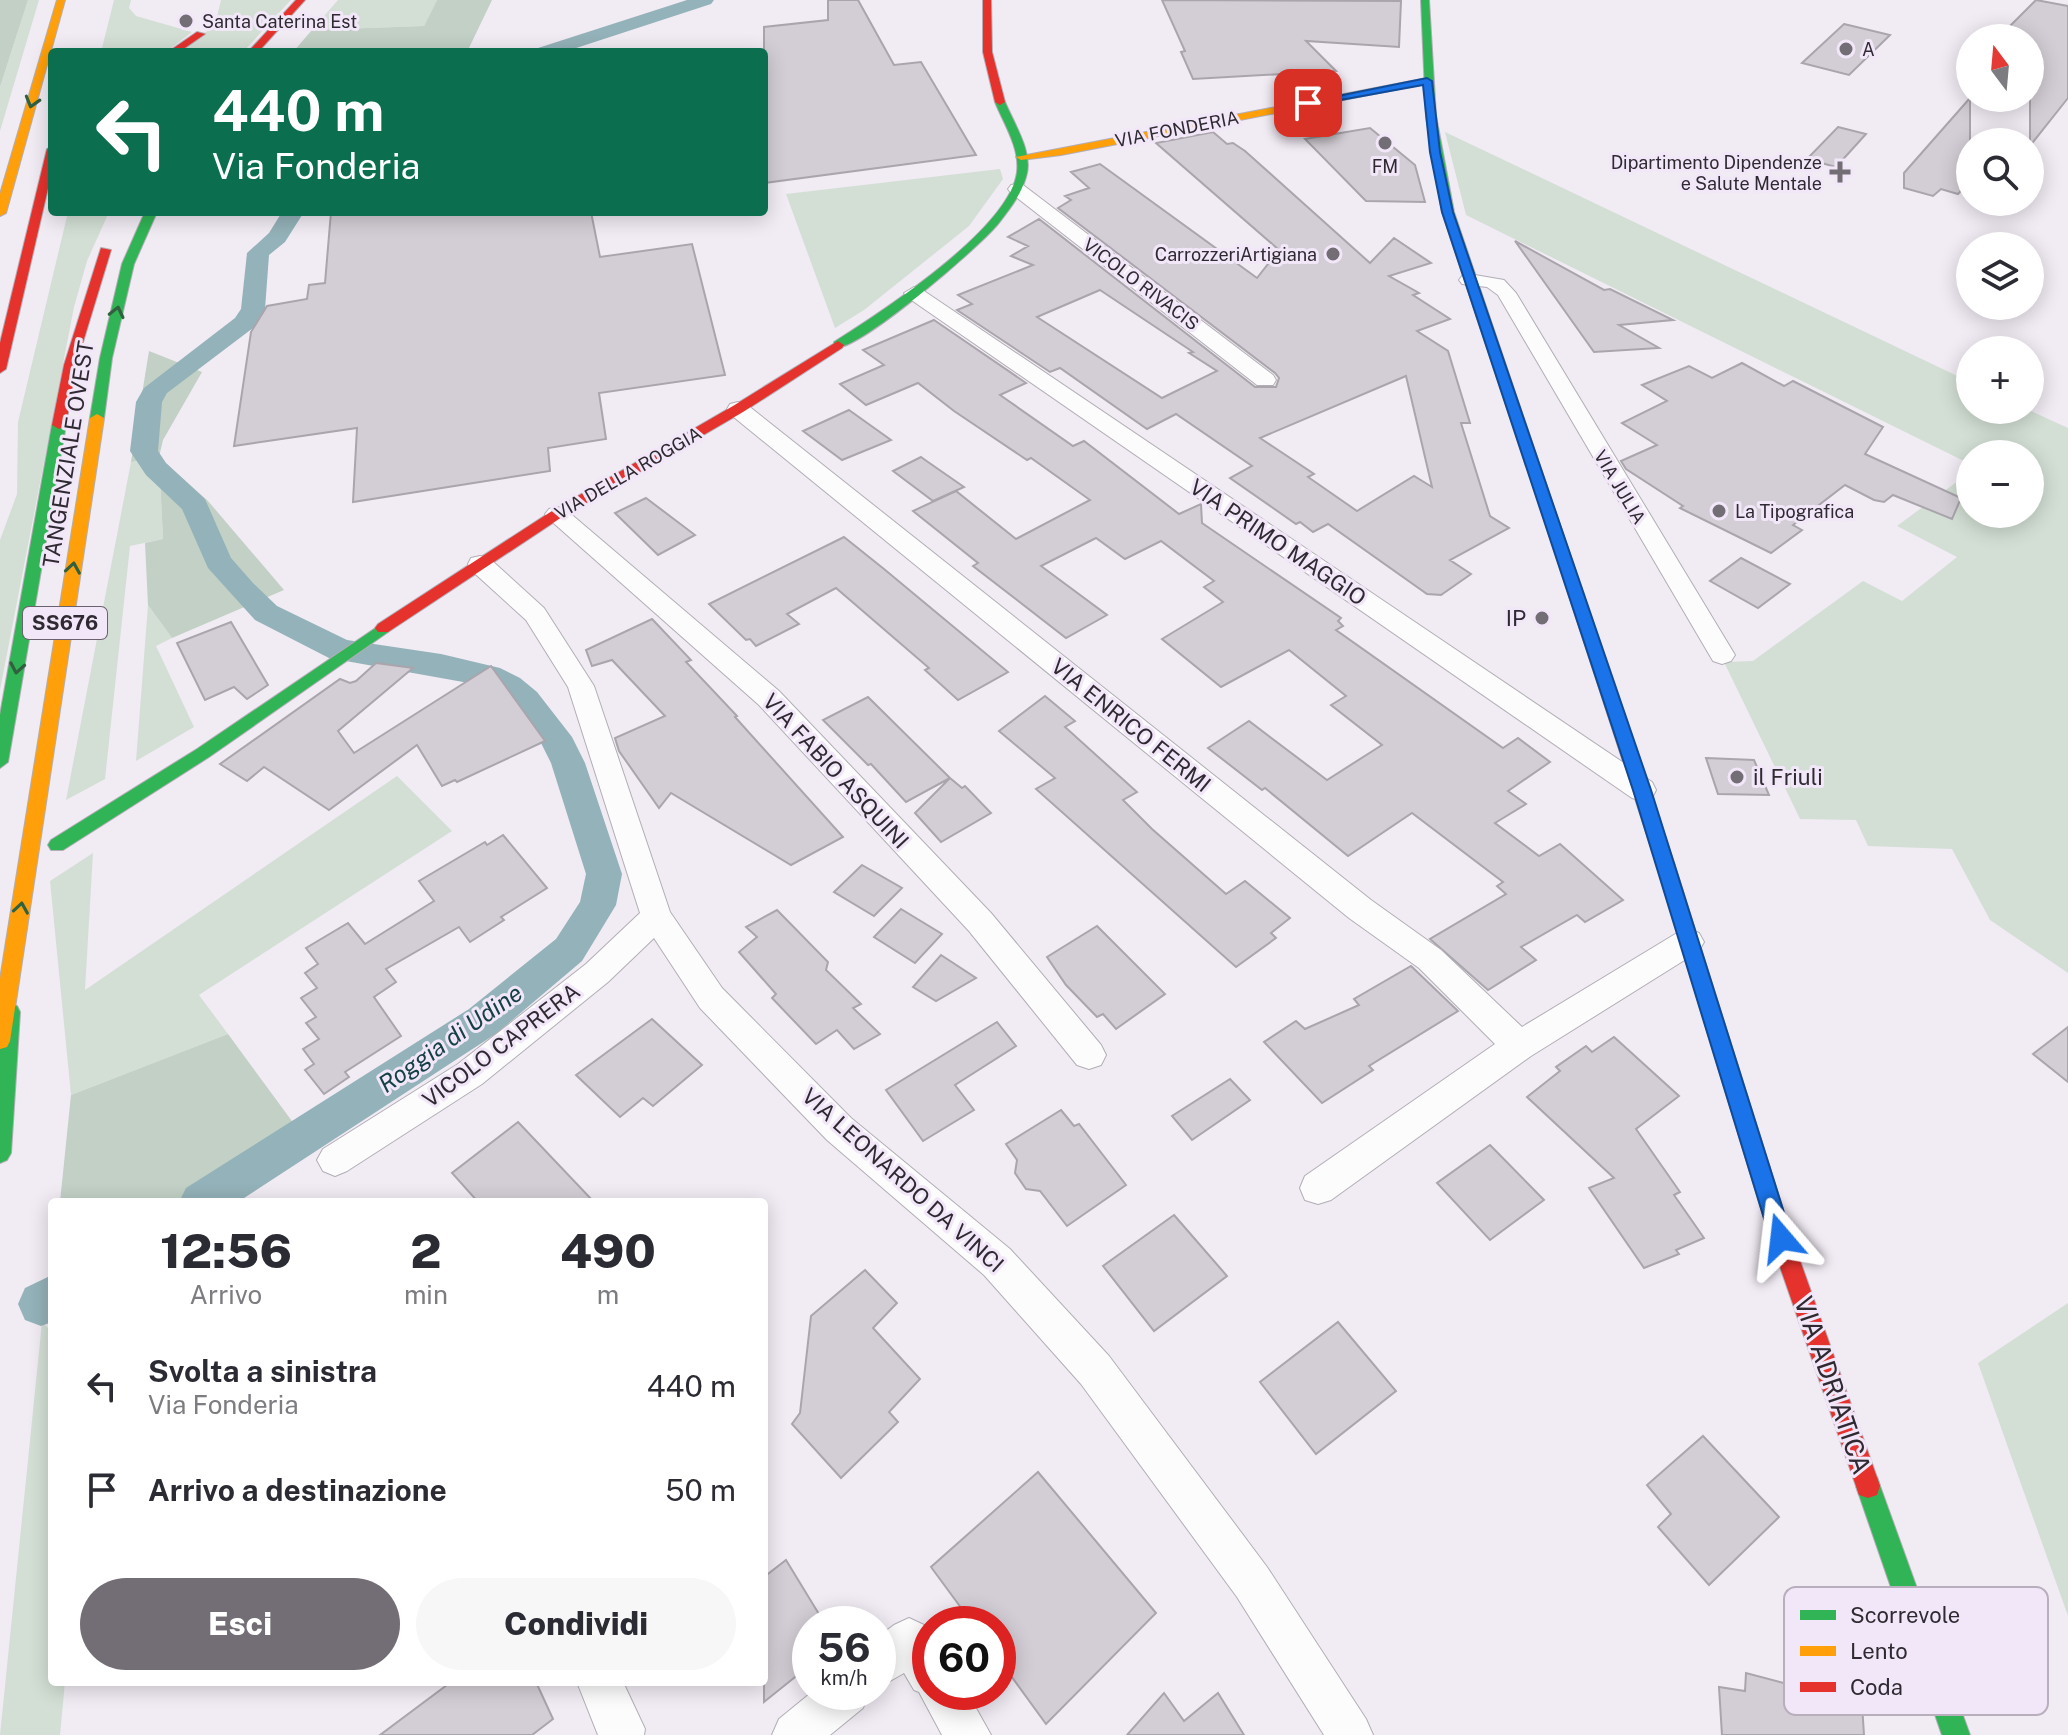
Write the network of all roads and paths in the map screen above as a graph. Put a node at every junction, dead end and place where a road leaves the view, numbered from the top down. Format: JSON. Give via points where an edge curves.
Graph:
{"nodes":[{"id":1,"x":61,"y":0,"type":"edge"},
{"id":2,"x":987,"y":0,"type":"edge"},
{"id":3,"x":1425,"y":0,"type":"edge"},
{"id":4,"x":308,"y":5,"type":"edge"},
{"id":5,"x":200,"y":34,"type":"dead end"},
{"id":6,"x":179,"y":48,"type":"edge"},
{"id":7,"x":258,"y":48,"type":"edge"},
{"id":8,"x":280,"y":48,"type":"edge"},
{"id":9,"x":1427,"y":81,"type":"junction"},
{"id":10,"x":1021,"y":157,"type":"junction"},
{"id":11,"x":48,"y":165,"type":"edge"},
{"id":12,"x":1017,"y":189,"type":"junction"},
{"id":13,"x":0,"y":213,"type":"edge"},
{"id":14,"x":53,"y":216,"type":"edge"},
{"id":15,"x":149,"y":216,"type":"edge"},
{"id":16,"x":109,"y":239,"type":"dead end"},
{"id":17,"x":24,"y":259,"type":"junction"},
{"id":18,"x":1469,"y":280,"type":"junction"},
{"id":19,"x":914,"y":293,"type":"junction"},
{"id":20,"x":1482,"y":318,"type":"junction"},
{"id":21,"x":1519,"y":318,"type":"junction"},
{"id":22,"x":0,"y":369,"type":"edge"},
{"id":23,"x":1265,"y":380,"type":"dead end"},
{"id":24,"x":738,"y":409,"type":"junction"},
{"id":25,"x":557,"y":514,"type":"junction"},
{"id":26,"x":480,"y":564,"type":"junction"},
{"id":27,"x":1722,"y":655,"type":"dead end"},
{"id":28,"x":0,"y":762,"type":"edge"},
{"id":29,"x":1642,"y":790,"type":"junction"},
{"id":30,"x":57,"y":845,"type":"dead end"},
{"id":31,"x":656,"y":916,"type":"junction"},
{"id":32,"x":1688,"y":942,"type":"junction"},
{"id":33,"x":15,"y":947,"type":"junction"},
{"id":34,"x":0,"y":1041,"type":"edge"},
{"id":35,"x":1519,"y":1046,"type":"junction"},
{"id":36,"x":1089,"y":1055,"type":"dead end"},
{"id":37,"x":0,"y":1153,"type":"edge"},
{"id":38,"x":335,"y":1160,"type":"dead end"},
{"id":39,"x":1318,"y":1188,"type":"dead end"},
{"id":40,"x":1904,"y":1587,"type":"edge"},
{"id":41,"x":912,"y":1645,"type":"edge"},
{"id":42,"x":896,"y":1651,"type":"edge"},
{"id":43,"x":601,"y":1686,"type":"edge"},
{"id":44,"x":825,"y":1710,"type":"edge"},
{"id":45,"x":952,"y":1710,"type":"edge"},
{"id":46,"x":1949,"y":1715,"type":"edge"},
{"id":47,"x":621,"y":1735,"type":"edge"},
{"id":48,"x":795,"y":1735,"type":"edge"},
{"id":49,"x":968,"y":1735,"type":"edge"},
{"id":50,"x":1350,"y":1735,"type":"edge"},
{"id":51,"x":1956,"y":1735,"type":"edge"}],
"edges":[{"from":1,"to":13,"type":"main road","one_way":true},
{"from":2,"to":10,"type":"main road","name":"VIA DELLA ROGGIA","via":[[988,70]]},
{"from":3,"to":9,"type":"main road","name":"VIA ADRIATICA"},
{"from":4,"to":7,"type":"main road"},
{"from":4,"to":8,"type":"main road"},
{"from":5,"to":6,"type":"main road"},
{"from":9,"to":10,"type":"main road","name":"VIA FONDERIA"},
{"from":9,"to":18,"type":"main road","name":"VIA ADRIATICA","via":[[1448,212]]},
{"from":10,"to":12,"type":"main road","name":"VIA DELLA ROGGIA"},
{"from":11,"to":17,"type":"main road"},
{"from":12,"to":19,"type":"main road","name":"VIA DELLA ROGGIA","via":[[986,230]]},
{"from":12,"to":23,"type":"street","name":"VICOLO RIVACIS"},
{"from":14,"to":17,"type":"main road"},
{"from":33,"to":15,"type":"main road","name":"TANGENZIALE OVEST","number":"SS676","one_way":true,"via":[[106,358],[128,264]]},
{"from":16,"to":28,"type":"main road","name":"TANGENZIALE OVEST","number":"SS676","one_way":true,"via":[[70,365]]},
{"from":17,"to":22,"type":"main road"},
{"from":18,"to":20,"type":"main road","name":"VIA ADRIATICA"},
{"from":18,"to":21,"type":"street","name":"VIA JULIA","via":[[1501,285]]},
{"from":19,"to":24,"type":"main road","name":"VIA DELLA ROGGIA"},
{"from":19,"to":29,"type":"street","name":"VIA PRIMO MAGGIO"},
{"from":20,"to":21,"type":"street"},
{"from":20,"to":29,"type":"main road","name":"VIA ADRIATICA"},
{"from":21,"to":27,"type":"street","name":"VIA JULIA"},
{"from":24,"to":25,"type":"main road","name":"VIA DELLA ROGGIA"},
{"from":24,"to":35,"type":"street","name":"VIA ENRICO FERMI","via":[[1347,899],[1430,959]]},
{"from":25,"to":26,"type":"main road","name":"VIA DELLA ROGGIA"},
{"from":25,"to":36,"type":"street","name":"VIA FABIO ASQUINI","via":[[769,698],[980,922]]},
{"from":26,"to":30,"type":"main road","name":"VIA DELLA ROGGIA","via":[[203,753]]},
{"from":26,"to":31,"type":"street","name":"VIA LEONARDO DA VINCI","via":[[535,614],[581,686]]},
{"from":29,"to":32,"type":"main road","name":"VIA ADRIATICA"},
{"from":31,"to":38,"type":"street","name":"VICOLO CAPRERA","via":[[597,973],[470,1074]]},
{"from":31,"to":50,"type":"street","name":"VIA LEONARDO DA VINCI","via":[[711,998],[839,1129],[997,1262],[1095,1370],[1252,1582]]},
{"from":32,"to":35,"type":"street"},
{"from":32,"to":40,"type":"main road","name":"VIA ADRIATICA","via":[[1781,1238]]},
{"from":33,"to":34,"type":"main road","name":"TANGENZIALE OVEST","number":"SS676"},
{"from":33,"to":37,"type":"main road"},
{"from":35,"to":39,"type":"street"},
{"from":41,"to":42,"type":"street","via":[[909,1640]]},
{"from":43,"to":47,"type":"street"},
{"from":44,"to":48,"type":"street"},
{"from":45,"to":49,"type":"street"},
{"from":46,"to":51,"type":"main road","name":"VIA ADRIATICA"}]}
